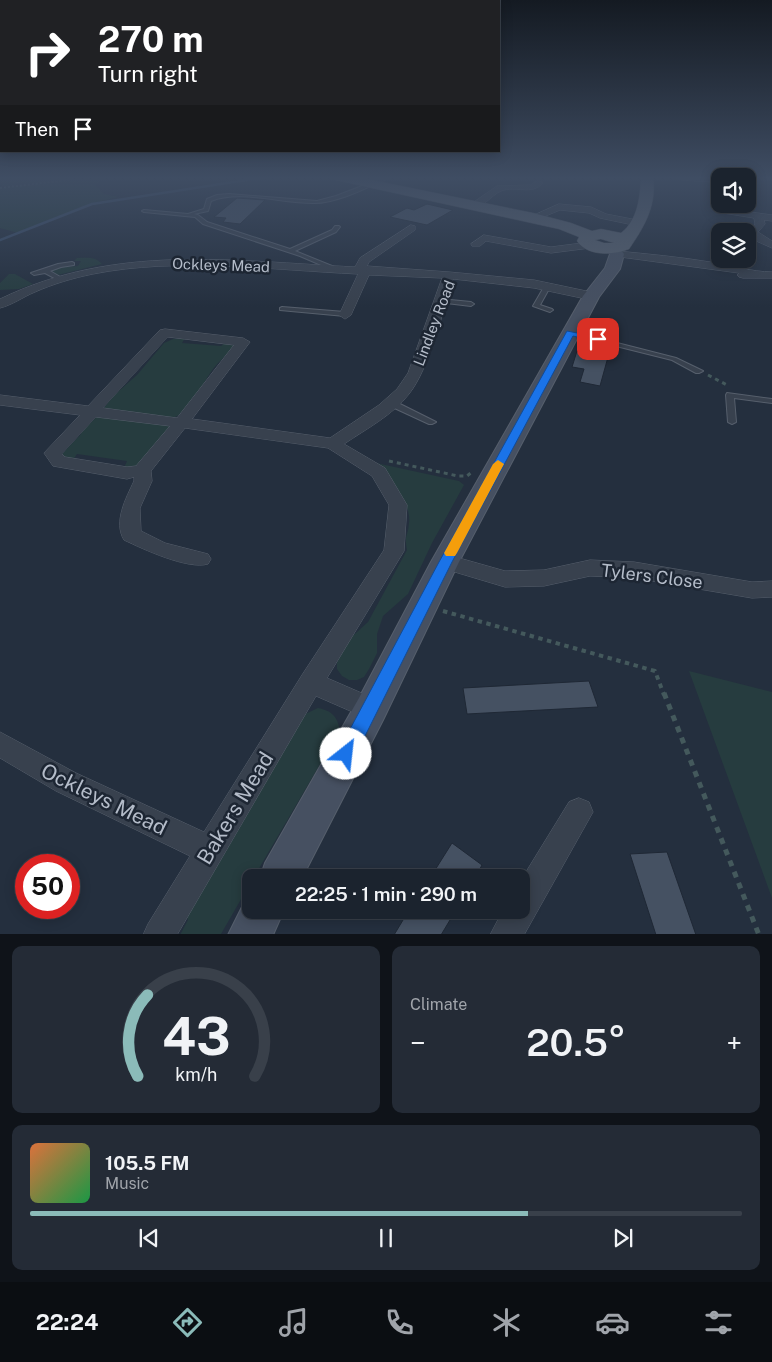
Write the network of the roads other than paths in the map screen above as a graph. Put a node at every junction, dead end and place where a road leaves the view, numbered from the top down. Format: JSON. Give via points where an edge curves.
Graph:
{"nodes":[{"id":1,"x":202,"y":221,"type":"edge"},
{"id":2,"x":544,"y":221,"type":"edge"},
{"id":3,"x":607,"y":221,"type":"edge"},
{"id":4,"x":631,"y":221,"type":"edge"},
{"id":5,"x":759,"y":221,"type":"edge"},
{"id":6,"x":337,"y":226,"type":"dead end"},
{"id":7,"x":411,"y":228,"type":"dead end"},
{"id":8,"x":622,"y":238,"type":"junction"},
{"id":9,"x":590,"y":240,"type":"junction"},
{"id":10,"x":476,"y":244,"type":"dead end"},
{"id":11,"x":772,"y":245,"type":"edge"},
{"id":12,"x":290,"y":251,"type":"junction"},
{"id":13,"x":72,"y":264,"type":"dead end"},
{"id":14,"x":335,"y":269,"type":"junction"},
{"id":15,"x":46,"y":271,"type":"junction"},
{"id":16,"x":365,"y":271,"type":"junction"},
{"id":17,"x":34,"y":273,"type":"dead end"},
{"id":18,"x":449,"y":275,"type":"junction"},
{"id":19,"x":772,"y":275,"type":"edge"},
{"id":20,"x":60,"y":279,"type":"junction"},
{"id":21,"x":547,"y":287,"type":"junction"},
{"id":22,"x":591,"y":296,"type":"junction"},
{"id":23,"x":440,"y":301,"type":"junction"},
{"id":24,"x":0,"y":304,"type":"edge"},
{"id":25,"x":471,"y":304,"type":"dead end"},
{"id":26,"x":282,"y":309,"type":"dead end"},
{"id":27,"x":550,"y":310,"type":"dead end"},
{"id":28,"x":345,"y":315,"type":"joint"},
{"id":29,"x":570,"y":333,"type":"junction"},
{"id":30,"x":699,"y":370,"type":"dead end"},
{"id":31,"x":0,"y":400,"type":"edge"},
{"id":32,"x":772,"y":401,"type":"edge"},
{"id":33,"x":391,"y":403,"type":"junction"},
{"id":34,"x":91,"y":412,"type":"junction"},
{"id":35,"x":182,"y":422,"type":"junction"},
{"id":36,"x":432,"y":422,"type":"dead end"},
{"id":37,"x":732,"y":422,"type":"dead end"},
{"id":38,"x":333,"y":444,"type":"junction"},
{"id":39,"x":142,"y":470,"type":"junction"},
{"id":40,"x":201,"y":559,"type":"dead end"},
{"id":41,"x":445,"y":562,"type":"junction"},
{"id":42,"x":772,"y":589,"type":"edge"},
{"id":43,"x":311,"y":682,"type":"junction"},
{"id":44,"x":371,"y":709,"type":"junction"},
{"id":45,"x":0,"y":744,"type":"edge"},
{"id":46,"x":580,"y":812,"type":"dead end"},
{"id":47,"x":210,"y":850,"type":"junction"},
{"id":48,"x":285,"y":869,"type":"edge"},
{"id":49,"x":530,"y":895,"type":"edge"},
{"id":50,"x":258,"y":919,"type":"edge"},
{"id":51,"x":515,"y":919,"type":"edge"},
{"id":52,"x":160,"y":934,"type":"edge"},
{"id":53,"x":250,"y":934,"type":"edge"},
{"id":54,"x":506,"y":934,"type":"edge"}],
"edges":[{"from":1,"to":12,"type":"lane"},
{"from":2,"to":9,"type":"main road","via":[[565,226]]},
{"from":3,"to":8,"type":"street"},
{"from":4,"to":8,"type":"main road"},
{"from":5,"to":11,"type":"street","via":[[753,232]]},
{"from":6,"to":12,"type":"lane","via":[[334,231]]},
{"from":7,"to":16,"type":"street","via":[[364,260],[361,267]]},
{"from":8,"to":9,"type":"main road"},
{"from":8,"to":19,"type":"street","via":[[698,263],[729,269],[739,275]]},
{"from":8,"to":22,"type":"main road","via":[[612,269]]},
{"from":9,"to":10,"type":"street","via":[[551,250],[484,238]]},
{"from":12,"to":14,"type":"lane"},
{"from":13,"to":15,"type":"lane"},
{"from":14,"to":16,"type":"street","name":"Ockleys Mead"},
{"from":14,"to":20,"type":"street","name":"Ockleys Mead","via":[[152,263],[98,269]]},
{"from":15,"to":17,"type":"lane"},
{"from":15,"to":20,"type":"lane"},
{"from":16,"to":18,"type":"street","name":"Ockleys Mead"},
{"from":16,"to":28,"type":"street"},
{"from":18,"to":21,"type":"street","name":"Lindley Road"},
{"from":18,"to":23,"type":"street","name":"Lindley Road"},
{"from":20,"to":24,"type":"street","name":"Ockleys Mead"},
{"from":21,"to":22,"type":"street","name":"Lindley Road"},
{"from":21,"to":27,"type":"lane","via":[[536,306]]},
{"from":22,"to":29,"type":"main road"},
{"from":23,"to":25,"type":"lane"},
{"from":23,"to":33,"type":"street","name":"Lindley Road","via":[[415,373]]},
{"from":26,"to":28,"type":"lane"},
{"from":29,"to":30,"type":"lane","via":[[674,358]]},
{"from":29,"to":41,"type":"main road"},
{"from":31,"to":34,"type":"street"},
{"from":32,"to":37,"type":"lane","via":[[730,395]]},
{"from":33,"to":36,"type":"lane"},
{"from":33,"to":38,"type":"street","name":"Lindley Road"},
{"from":34,"to":35,"type":"street"},
{"from":34,"to":35,"type":"street","via":[[165,333],[243,342]]},
{"from":34,"to":39,"type":"street","via":[[53,453],[59,462],[127,473]]},
{"from":35,"to":38,"type":"street"},
{"from":35,"to":39,"type":"street"},
{"from":38,"to":43,"type":"street","name":"Bakers Mead","via":[[379,472],[398,505],[394,551]]},
{"from":39,"to":40,"type":"street","via":[[142,481],[130,508],[131,534],[160,549]]},
{"from":41,"to":42,"type":"street","name":"Tylers Close","via":[[505,579],[544,578],[590,568],[634,570],[752,590]]},
{"from":41,"to":44,"type":"main road"},
{"from":43,"to":44,"type":"street"},
{"from":43,"to":47,"type":"street","name":"Bakers Mead"},
{"from":44,"to":48,"type":"main road"},
{"from":45,"to":47,"type":"street","name":"Ockleys Mead","via":[[66,782]]},
{"from":46,"to":49,"type":"street"},
{"from":47,"to":52,"type":"street","name":"Bakers Mead"},
{"from":50,"to":53,"type":"main road"},
{"from":51,"to":54,"type":"street"}]}
